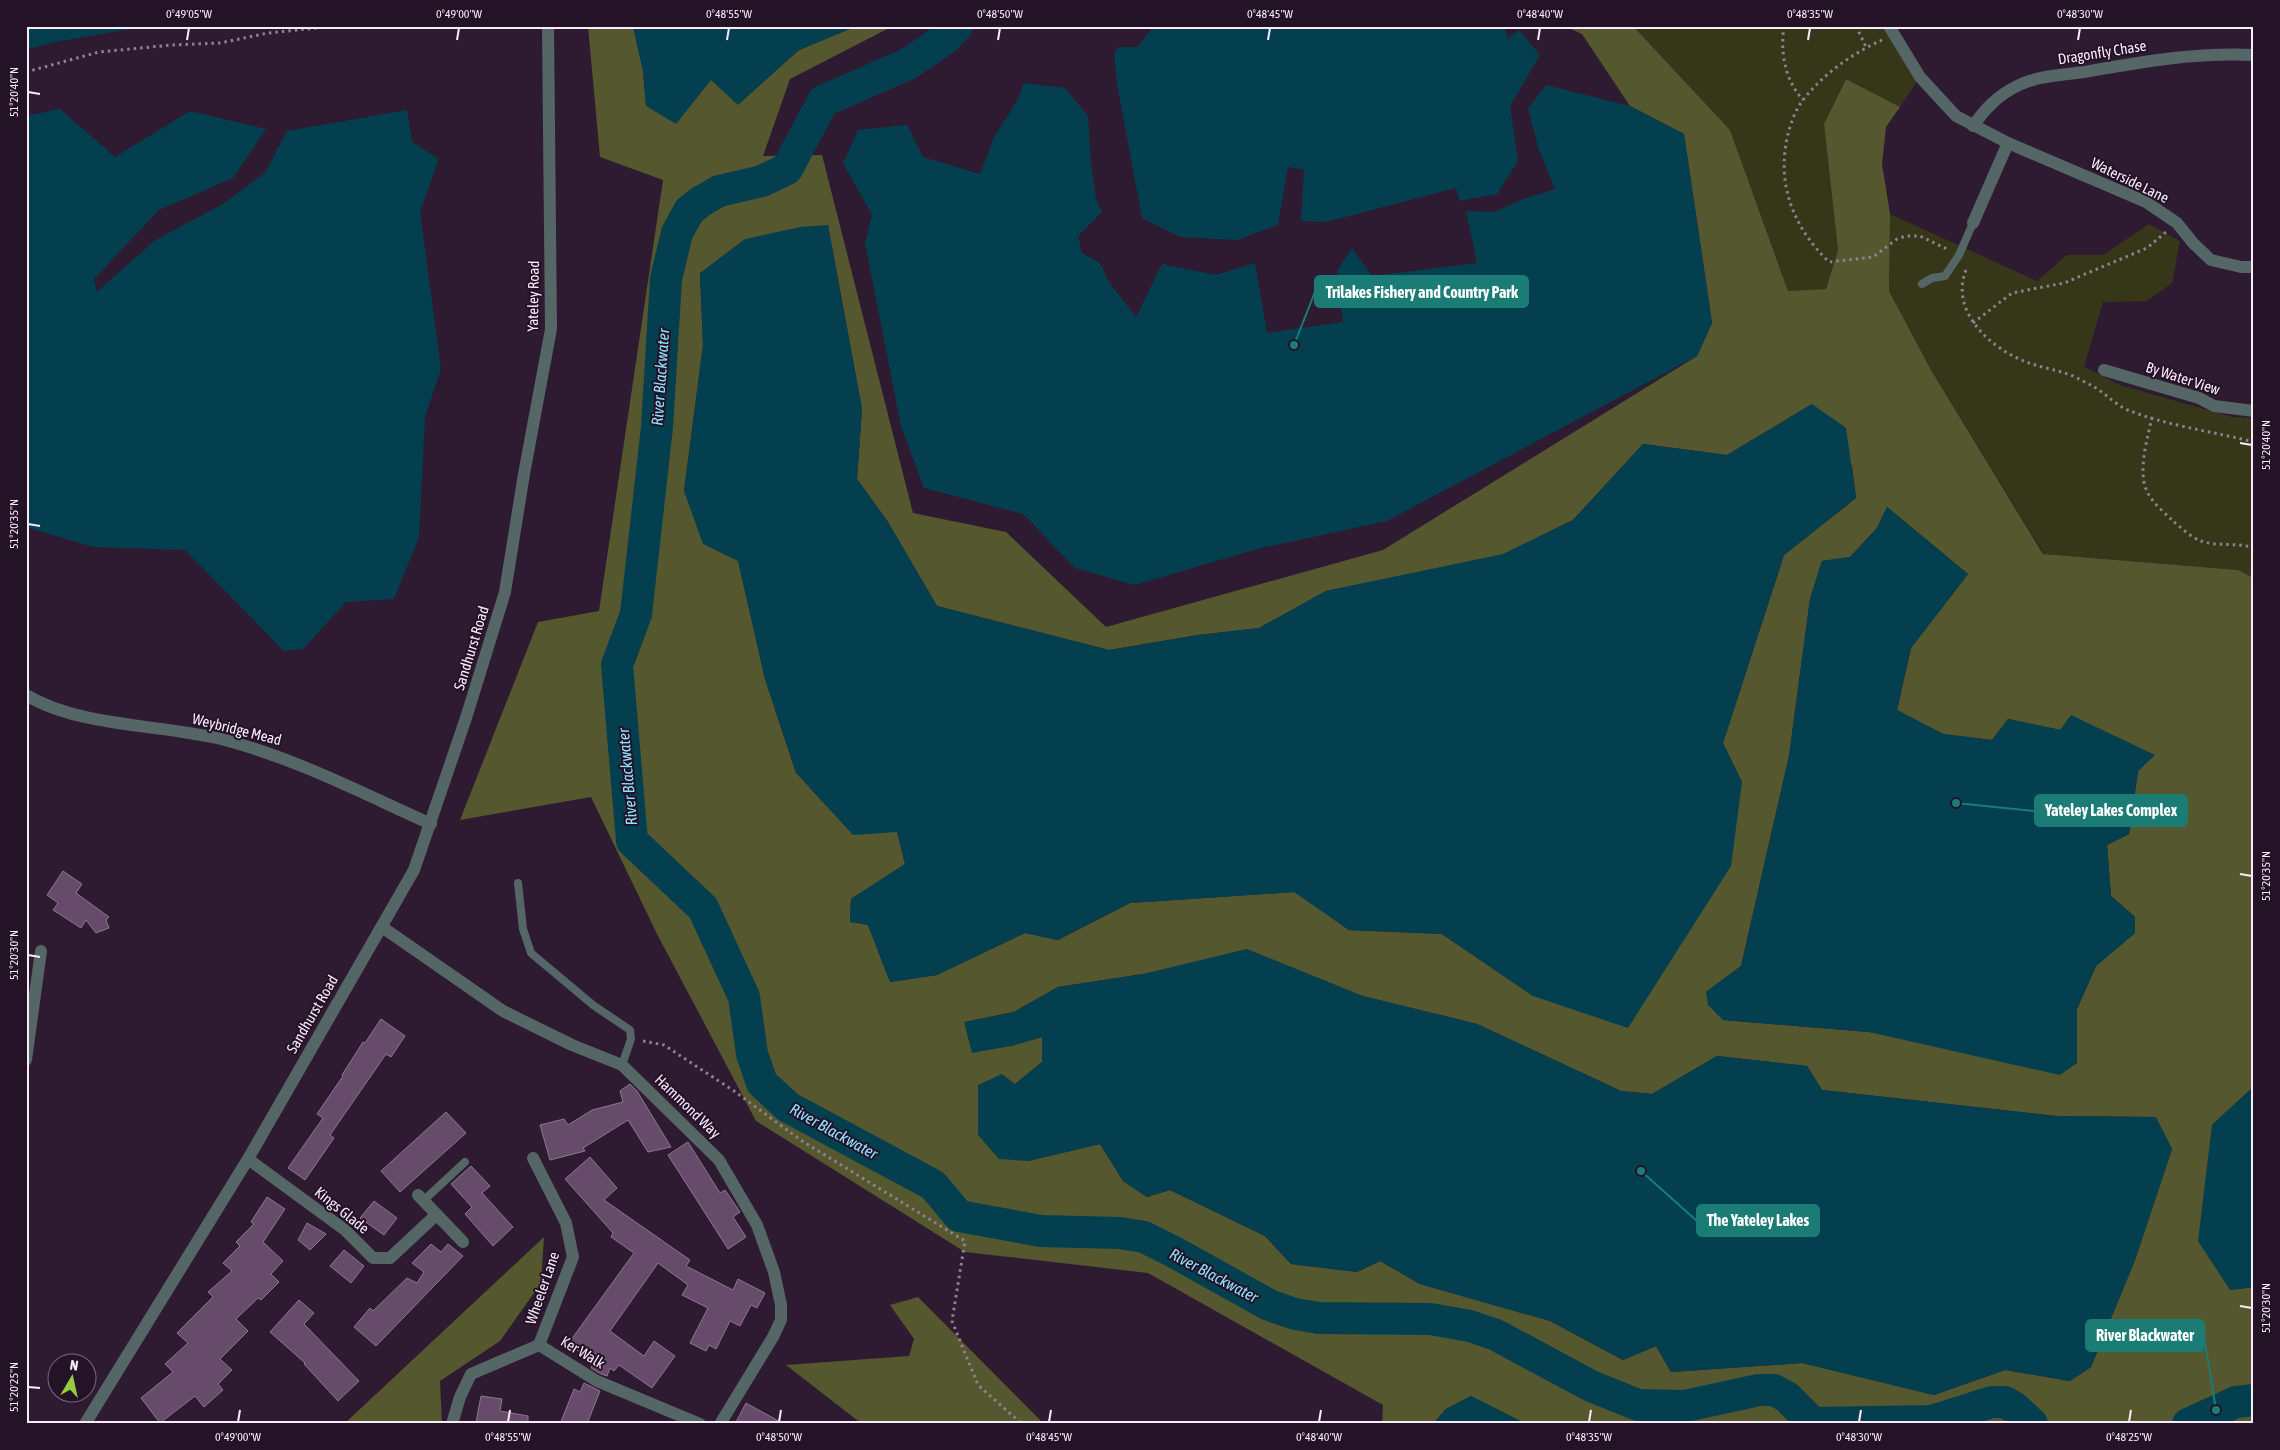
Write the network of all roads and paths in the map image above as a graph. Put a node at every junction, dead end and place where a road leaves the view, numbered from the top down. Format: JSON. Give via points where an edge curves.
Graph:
{"nodes":[{"id":1,"x":336,"y":26,"type":"edge"},
{"id":2,"x":548,"y":26,"type":"edge"},
{"id":3,"x":1784,"y":26,"type":"edge"},
{"id":4,"x":1856,"y":26,"type":"edge"},
{"id":5,"x":1891,"y":30,"type":"edge"},
{"id":6,"x":1866,"y":47,"type":"junction"},
{"id":7,"x":2254,"y":54,"type":"edge"},
{"id":8,"x":26,"y":72,"type":"edge"},
{"id":9,"x":1803,"y":100,"type":"junction"},
{"id":10,"x":1973,"y":126,"type":"junction"},
{"id":11,"x":2008,"y":143,"type":"junction"},
{"id":12,"x":1973,"y":223,"type":"joint"},
{"id":13,"x":2178,"y":223,"type":"junction"},
{"id":14,"x":1959,"y":254,"type":"junction"},
{"id":15,"x":2254,"y":267,"type":"edge"},
{"id":16,"x":1922,"y":284,"type":"dead end"},
{"id":17,"x":1973,"y":323,"type":"junction"},
{"id":18,"x":2104,"y":370,"type":"dead end"},
{"id":19,"x":2254,"y":411,"type":"edge"},
{"id":20,"x":2152,"y":417,"type":"junction"},
{"id":21,"x":2254,"y":442,"type":"edge"},
{"id":22,"x":2254,"y":548,"type":"edge"},
{"id":23,"x":505,"y":592,"type":"joint"},
{"id":24,"x":26,"y":694,"type":"edge"},
{"id":25,"x":431,"y":824,"type":"junction"},
{"id":26,"x":518,"y":883,"type":"dead end"},
{"id":27,"x":382,"y":927,"type":"junction"},
{"id":28,"x":41,"y":951,"type":"dead end"},
{"id":29,"x":631,"y":1039,"type":"junction"},
{"id":30,"x":26,"y":1060,"type":"edge"},
{"id":31,"x":622,"y":1065,"type":"junction"},
{"id":32,"x":533,"y":1158,"type":"dead end"},
{"id":33,"x":248,"y":1159,"type":"junction"},
{"id":34,"x":465,"y":1162,"type":"dead end"},
{"id":35,"x":420,"y":1198,"type":"joint"},
{"id":36,"x":436,"y":1215,"type":"junction"},
{"id":37,"x":463,"y":1242,"type":"dead end"},
{"id":38,"x":539,"y":1345,"type":"junction"},
{"id":39,"x":85,"y":1424,"type":"edge"},
{"id":40,"x":452,"y":1424,"type":"edge"},
{"id":41,"x":700,"y":1424,"type":"edge"},
{"id":42,"x":720,"y":1424,"type":"edge"},
{"id":43,"x":1022,"y":1424,"type":"edge"}],
"edges":[{"from":1,"to":8,"type":"path","via":[[268,33],[220,43],[99,52]]},
{"from":2,"to":23,"type":"street","name":"Yateley Road","via":[[551,329]]},
{"from":3,"to":9,"type":"path","via":[[1784,60],[1788,79]]},
{"from":4,"to":6,"type":"path"},
{"from":5,"to":6,"type":"path"},
{"from":5,"to":10,"type":"street","name":"Waterside Lane","via":[[1920,78],[1956,116]]},
{"from":6,"to":9,"type":"path","via":[[1837,67]]},
{"from":7,"to":10,"type":"street","name":"Dragonfly Chase","via":[[2187,55],[2019,85],[1986,107]]},
{"from":9,"to":14,"type":"path","via":[[1792,121],[1784,152],[1784,179],[1794,213],[1813,246],[1829,262],[1872,257],[1906,236],[1920,236]]},
{"from":10,"to":11,"type":"street","name":"Waterside Lane"},
{"from":11,"to":12,"type":"street"},
{"from":11,"to":13,"type":"street","name":"Waterside Lane","via":[[2146,202]]},
{"from":12,"to":14,"type":"lane"},
{"from":13,"to":15,"type":"street","name":"Waterside Lane","via":[[2210,260]]},
{"from":13,"to":17,"type":"path","via":[[2147,248],[2064,283],[2012,293]]},
{"from":14,"to":16,"type":"lane","via":[[1945,276]]},
{"from":14,"to":17,"type":"path","via":[[1970,260],[1962,279],[1962,299]]},
{"from":17,"to":20,"type":"path","via":[[1983,335],[2008,353],[2071,376],[2096,388],[2125,409]]},
{"from":18,"to":19,"type":"street","name":"By Water View","via":[[2200,398],[2214,406]]},
{"from":20,"to":21,"type":"path"},
{"from":20,"to":22,"type":"path","via":[[2144,452],[2144,476],[2146,489],[2155,504],[2200,541]]},
{"from":23,"to":25,"type":"street","name":"Sandhurst Road"},
{"from":24,"to":25,"type":"street","name":"Weybridge Mead","via":[[81,715],[222,739],[275,754]]},
{"from":25,"to":27,"type":"street","name":"Sandhurst Road","via":[[414,870]]},
{"from":26,"to":29,"type":"lane","via":[[523,929],[531,953],[593,1005],[630,1030]]},
{"from":27,"to":31,"type":"street","name":"Hammond Way","via":[[503,1010],[572,1045]]},
{"from":27,"to":33,"type":"street","name":"Sandhurst Road"},
{"from":28,"to":30,"type":"street"},
{"from":29,"to":31,"type":"lane"},
{"from":29,"to":43,"type":"path","via":[[664,1045],[734,1091],[802,1142],[965,1242],[952,1320],[978,1386]]},
{"from":31,"to":42,"type":"street","name":"Hammond Way","via":[[719,1160],[757,1225],[779,1289],[781,1320]]},
{"from":32,"to":38,"type":"street","name":"Wheeler Lane","via":[[566,1223],[573,1257]]},
{"from":33,"to":36,"type":"street","name":"Kings Glade","via":[[345,1230],[373,1258],[390,1258]]},
{"from":33,"to":39,"type":"street","name":"Sandhurst Road"},
{"from":34,"to":35,"type":"lane"},
{"from":35,"to":36,"type":"street"},
{"from":36,"to":37,"type":"street"},
{"from":38,"to":40,"type":"street","name":"Ker Walk","via":[[471,1374]]},
{"from":38,"to":41,"type":"street","name":"Ker Walk","via":[[598,1381]]}]}
